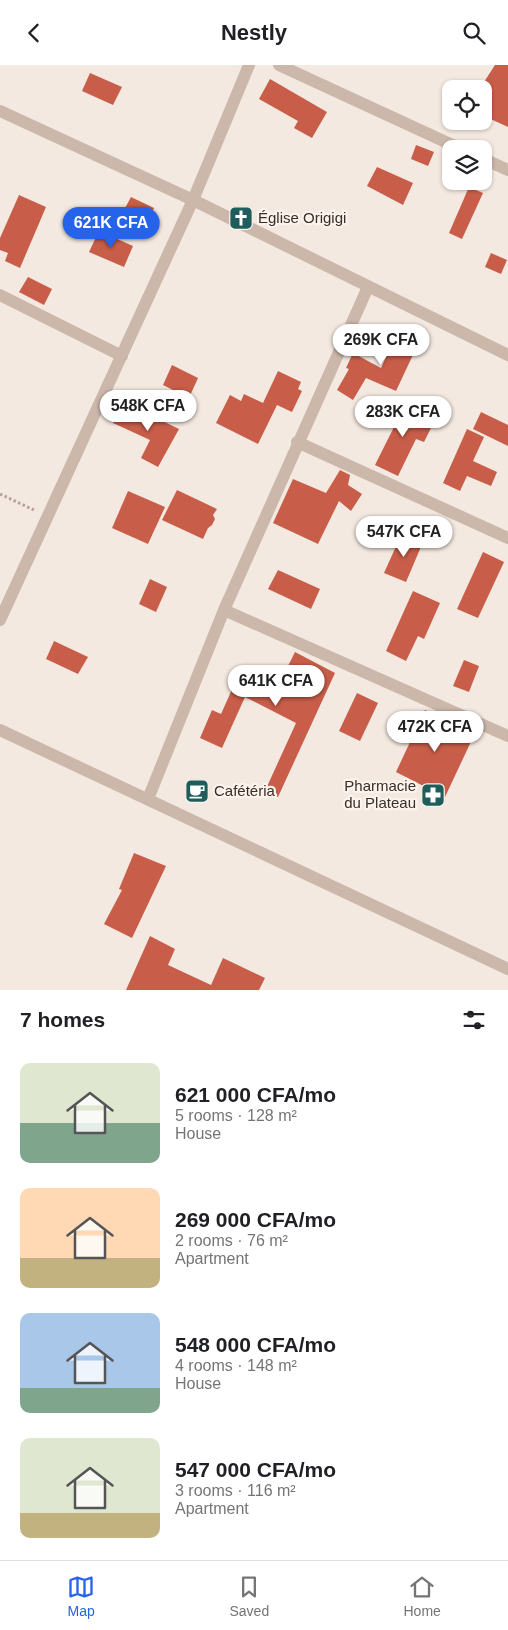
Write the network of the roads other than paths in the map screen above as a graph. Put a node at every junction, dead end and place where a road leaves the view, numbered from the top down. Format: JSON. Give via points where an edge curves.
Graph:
{"nodes":[{"id":1,"x":249,"y":65,"type":"edge"},
{"id":2,"x":279,"y":65,"type":"edge"},
{"id":3,"x":0,"y":111,"type":"edge"},
{"id":4,"x":442,"y":140,"type":"edge"},
{"id":5,"x":492,"y":163,"type":"edge"},
{"id":6,"x":508,"y":170,"type":"edge"},
{"id":7,"x":193,"y":200,"type":"junction"},
{"id":8,"x":368,"y":287,"type":"junction"},
{"id":9,"x":0,"y":295,"type":"edge"},
{"id":10,"x":508,"y":355,"type":"edge"},
{"id":11,"x":122,"y":356,"type":"junction"},
{"id":12,"x":297,"y":443,"type":"junction"},
{"id":13,"x":508,"y":538,"type":"edge"},
{"id":14,"x":224,"y":610,"type":"junction"},
{"id":15,"x":0,"y":620,"type":"edge"},
{"id":16,"x":0,"y":730,"type":"edge"},
{"id":17,"x":508,"y":736,"type":"edge"},
{"id":18,"x":148,"y":799,"type":"junction"},
{"id":19,"x":508,"y":969,"type":"edge"}],
"edges":[{"from":1,"to":7,"type":"street"},
{"from":2,"to":4,"type":"street"},
{"from":3,"to":7,"type":"street"},
{"from":5,"to":6,"type":"street"},
{"from":7,"to":8,"type":"street"},
{"from":7,"to":11,"type":"street"},
{"from":8,"to":10,"type":"street"},
{"from":8,"to":12,"type":"street"},
{"from":9,"to":11,"type":"street"},
{"from":11,"to":15,"type":"street"},
{"from":12,"to":13,"type":"street"},
{"from":12,"to":14,"type":"street"},
{"from":14,"to":17,"type":"street"},
{"from":14,"to":18,"type":"street"},
{"from":16,"to":18,"type":"street"},
{"from":18,"to":19,"type":"street"}]}
